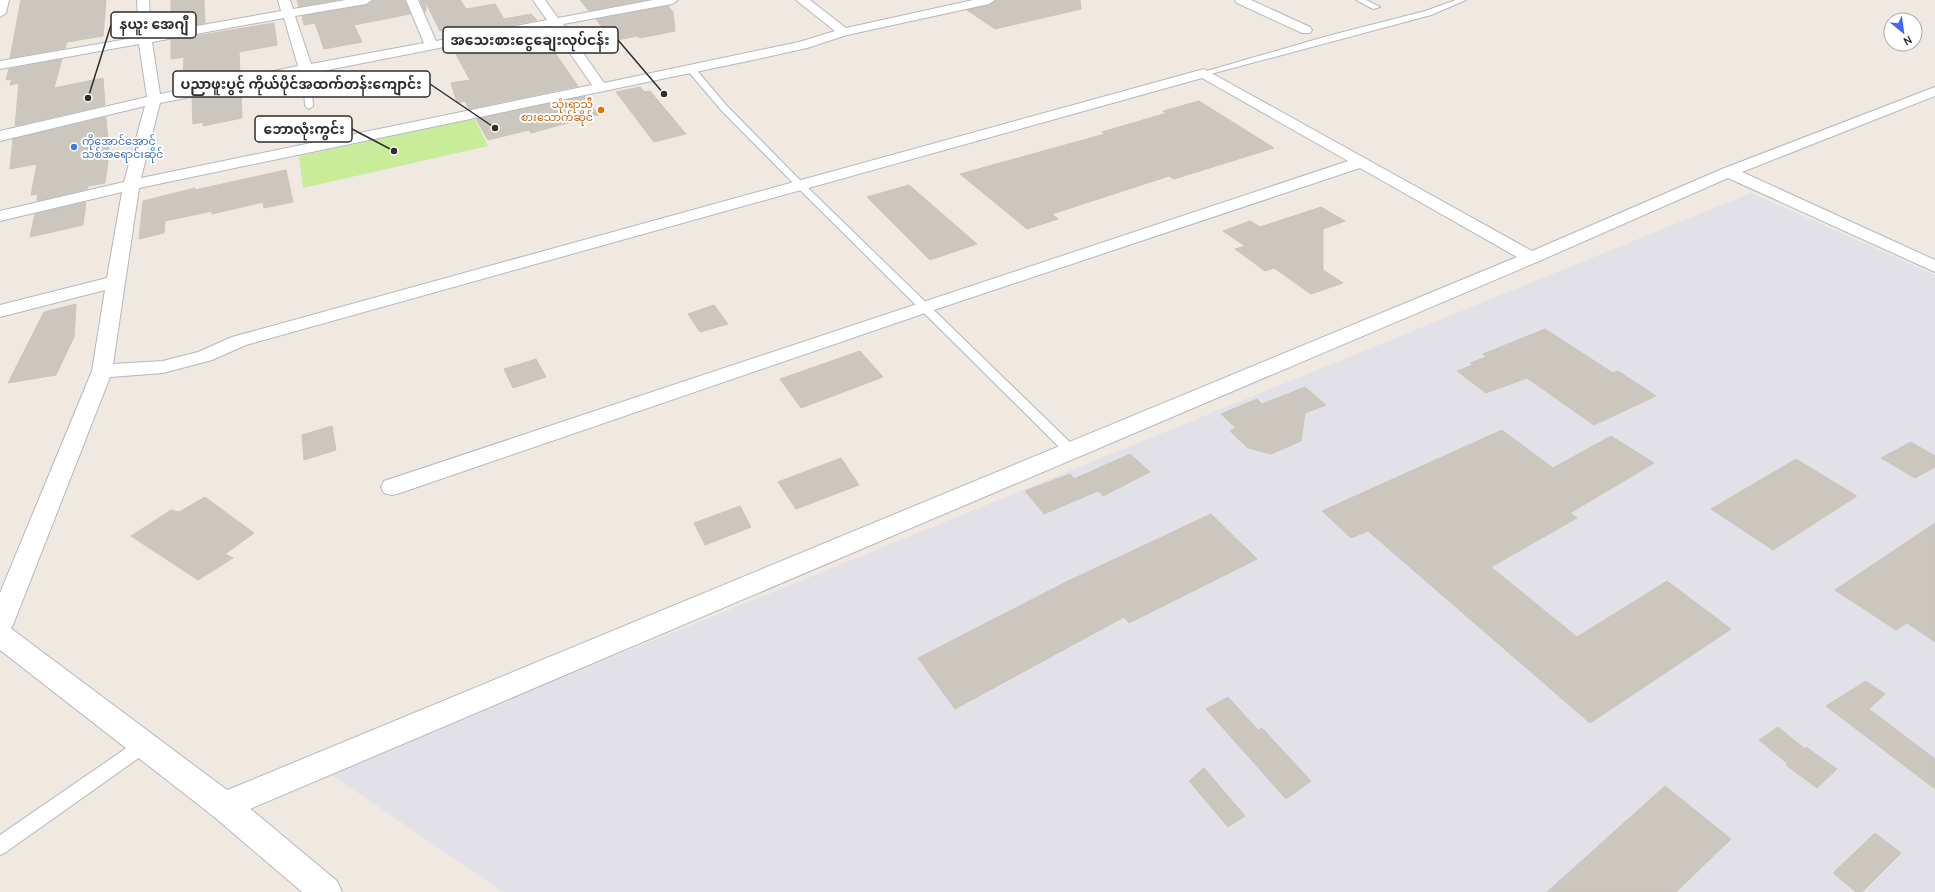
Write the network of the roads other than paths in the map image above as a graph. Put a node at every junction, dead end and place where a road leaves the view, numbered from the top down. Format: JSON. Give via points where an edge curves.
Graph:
{"nodes":[{"id":1,"x":3,"y":0,"type":"edge"},
{"id":2,"x":143,"y":0,"type":"edge"},
{"id":3,"x":284,"y":0,"type":"edge"},
{"id":4,"x":366,"y":0,"type":"edge"},
{"id":5,"x":412,"y":0,"type":"edge"},
{"id":6,"x":539,"y":0,"type":"edge"},
{"id":7,"x":672,"y":0,"type":"edge"},
{"id":8,"x":802,"y":0,"type":"edge"},
{"id":9,"x":989,"y":0,"type":"edge"},
{"id":10,"x":1241,"y":0,"type":"edge"},
{"id":11,"x":1360,"y":0,"type":"edge"},
{"id":12,"x":1462,"y":0,"type":"edge"},
{"id":13,"x":1376,"y":7,"type":"dead end"},
{"id":14,"x":0,"y":13,"type":"edge"},
{"id":15,"x":288,"y":13,"type":"junction"},
{"id":16,"x":556,"y":22,"type":"junction"},
{"id":17,"x":1306,"y":30,"type":"dead end"},
{"id":18,"x":844,"y":32,"type":"junction"},
{"id":19,"x":145,"y":38,"type":"junction"},
{"id":20,"x":432,"y":46,"type":"junction"},
{"id":21,"x":0,"y":65,"type":"edge"},
{"id":22,"x":306,"y":69,"type":"junction"},
{"id":23,"x":691,"y":69,"type":"junction"},
{"id":24,"x":1204,"y":73,"type":"junction"},
{"id":25,"x":601,"y":88,"type":"junction"},
{"id":26,"x":1935,"y":91,"type":"edge"},
{"id":27,"x":154,"y":100,"type":"junction"},
{"id":28,"x":310,"y":106,"type":"dead end"},
{"id":29,"x":0,"y":136,"type":"edge"},
{"id":30,"x":1361,"y":162,"type":"junction"},
{"id":31,"x":1728,"y":172,"type":"junction"},
{"id":32,"x":131,"y":186,"type":"junction"},
{"id":33,"x":801,"y":186,"type":"junction"},
{"id":34,"x":0,"y":216,"type":"edge"},
{"id":35,"x":1531,"y":258,"type":"junction"},
{"id":36,"x":1935,"y":267,"type":"edge"},
{"id":37,"x":115,"y":282,"type":"junction"},
{"id":38,"x":924,"y":307,"type":"junction"},
{"id":39,"x":0,"y":311,"type":"edge"},
{"id":40,"x":102,"y":371,"type":"junction"},
{"id":41,"x":1071,"y":451,"type":"junction"},
{"id":42,"x":392,"y":487,"type":"dead end"},
{"id":43,"x":0,"y":625,"type":"edge"},
{"id":44,"x":0,"y":635,"type":"edge"},
{"id":45,"x":144,"y":745,"type":"junction"},
{"id":46,"x":224,"y":806,"type":"junction"},
{"id":47,"x":0,"y":846,"type":"edge"},
{"id":48,"x":326,"y":892,"type":"edge"}],
"edges":[{"from":1,"to":14,"type":"street"},
{"from":2,"to":19,"type":"street"},
{"from":3,"to":15,"type":"street"},
{"from":4,"to":15,"type":"street"},
{"from":5,"to":20,"type":"street"},
{"from":6,"to":16,"type":"street"},
{"from":7,"to":16,"type":"street"},
{"from":8,"to":18,"type":"street"},
{"from":9,"to":18,"type":"street"},
{"from":10,"to":17,"type":"street"},
{"from":11,"to":13,"type":"lane"},
{"from":12,"to":24,"type":"lane","via":[[1428,13]]},
{"from":15,"to":19,"type":"street"},
{"from":15,"to":22,"type":"street"},
{"from":16,"to":20,"type":"street"},
{"from":16,"to":25,"type":"street"},
{"from":18,"to":23,"type":"street","via":[[802,45]]},
{"from":19,"to":21,"type":"street"},
{"from":19,"to":27,"type":"street"},
{"from":20,"to":22,"type":"street"},
{"from":22,"to":27,"type":"street"},
{"from":22,"to":28,"type":"lane"},
{"from":23,"to":25,"type":"street"},
{"from":23,"to":33,"type":"lane","via":[[724,108]]},
{"from":24,"to":30,"type":"street"},
{"from":24,"to":33,"type":"street"},
{"from":25,"to":32,"type":"street"},
{"from":26,"to":31,"type":"street"},
{"from":27,"to":29,"type":"street"},
{"from":27,"to":32,"type":"street"},
{"from":30,"to":35,"type":"street"},
{"from":30,"to":38,"type":"street"},
{"from":31,"to":35,"type":"street"},
{"from":31,"to":36,"type":"street"},
{"from":32,"to":34,"type":"street"},
{"from":32,"to":37,"type":"street"},
{"from":33,"to":38,"type":"lane"},
{"from":33,"to":40,"type":"street","via":[[247,339],[198,358],[163,367]]},
{"from":35,"to":41,"type":"street"},
{"from":37,"to":39,"type":"street"},
{"from":37,"to":40,"type":"street"},
{"from":38,"to":41,"type":"lane"},
{"from":38,"to":42,"type":"street"},
{"from":40,"to":43,"type":"street"},
{"from":41,"to":46,"type":"street"},
{"from":44,"to":45,"type":"street"},
{"from":45,"to":46,"type":"street"},
{"from":45,"to":47,"type":"lane"},
{"from":46,"to":48,"type":"street"}]}
